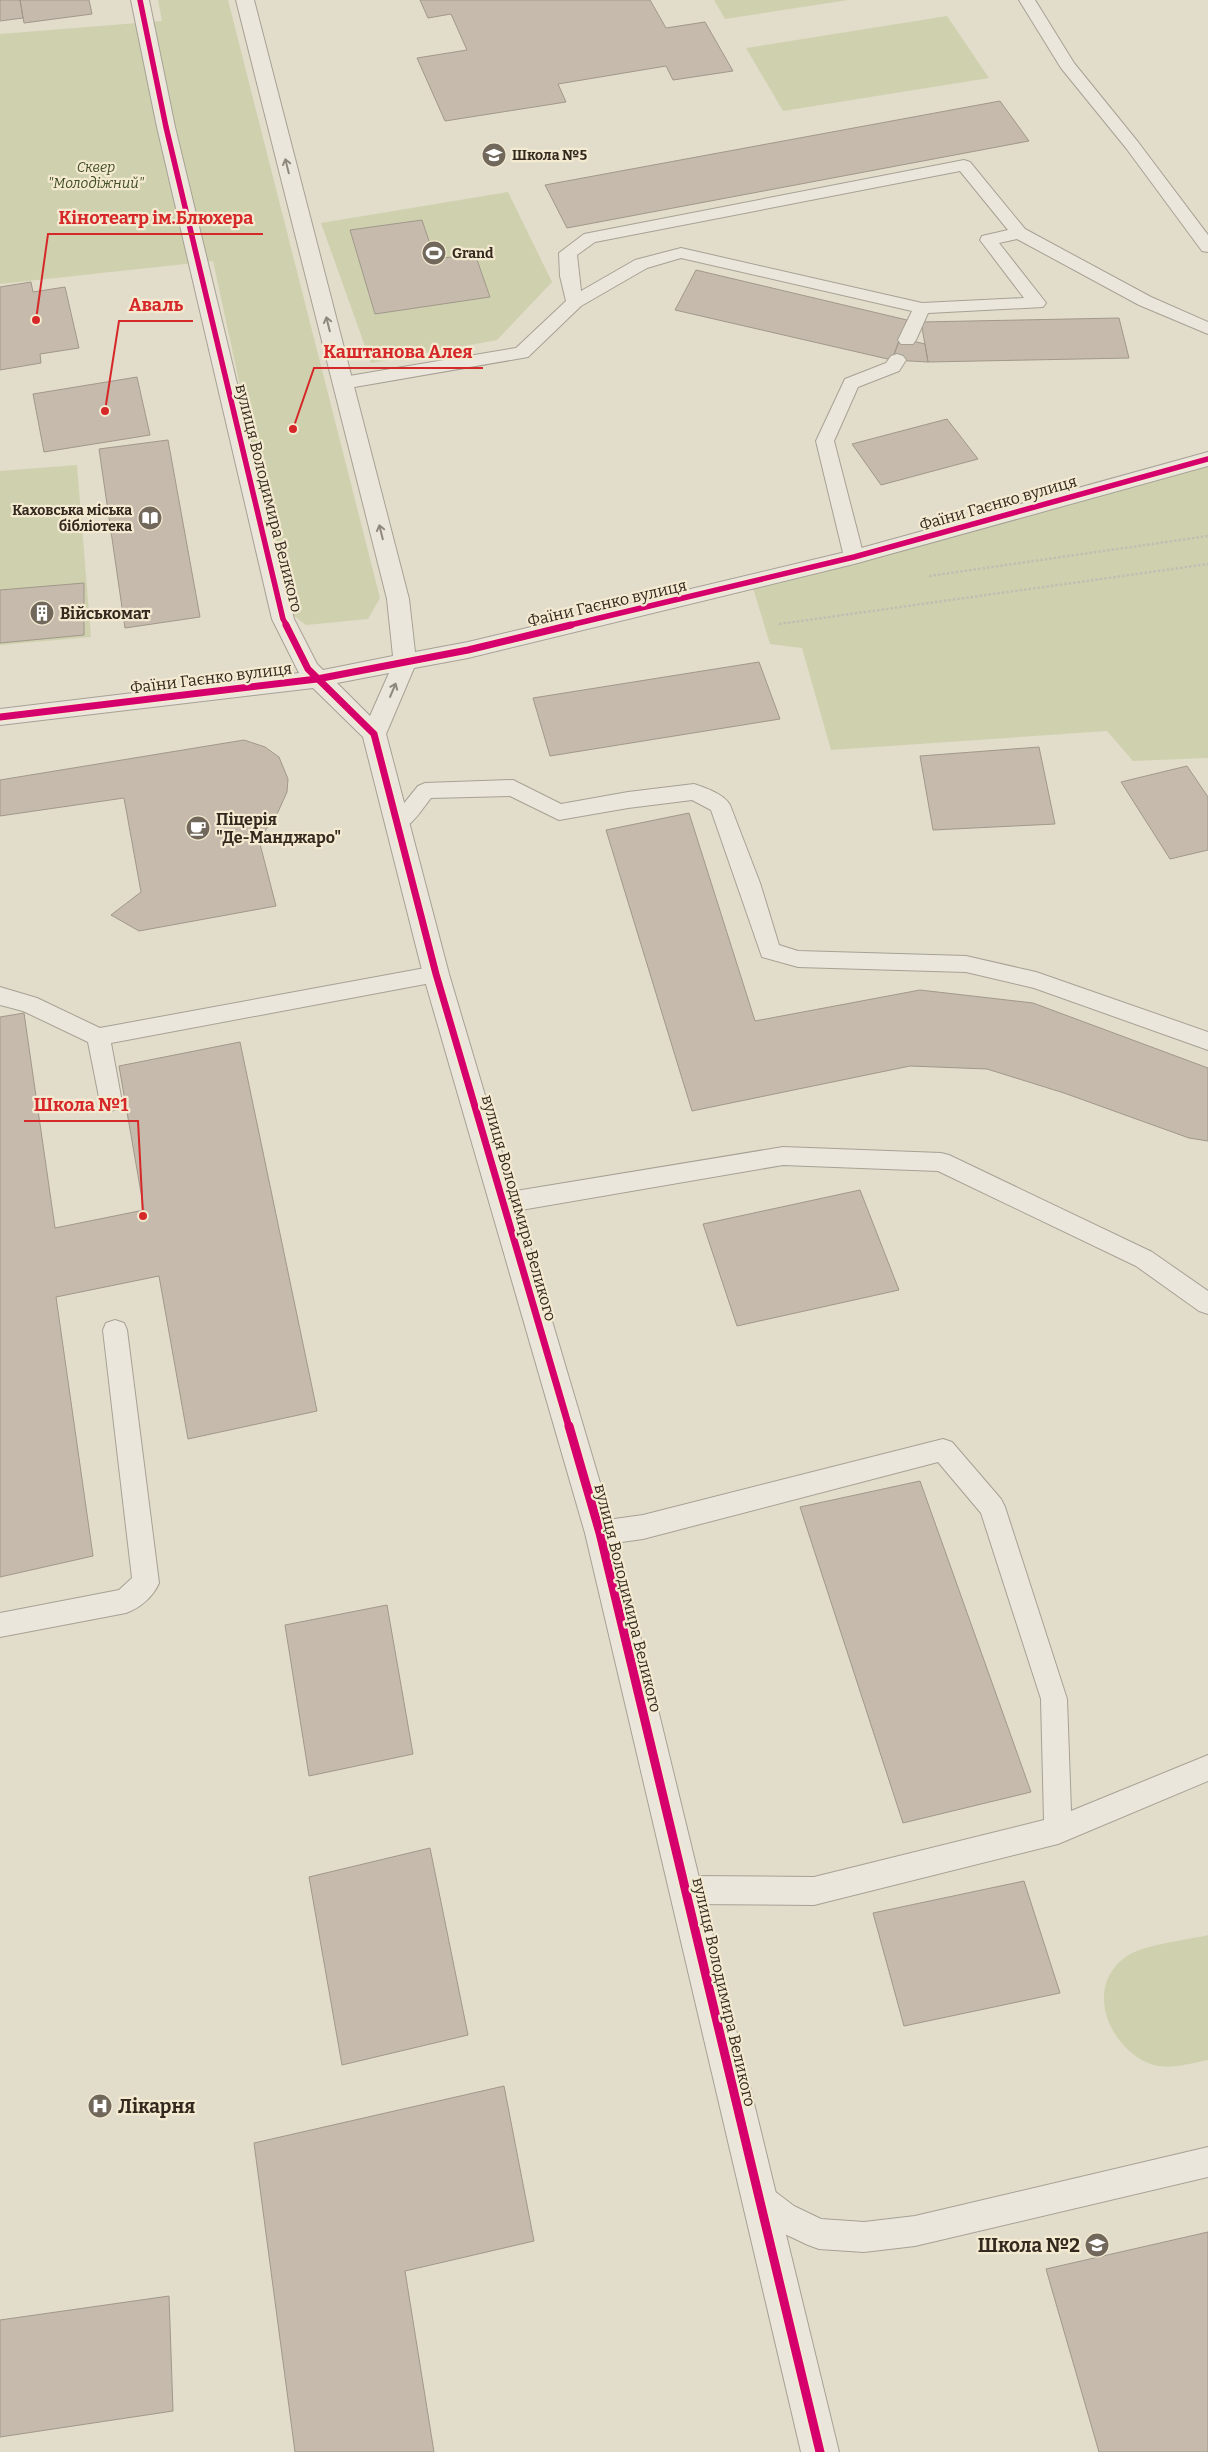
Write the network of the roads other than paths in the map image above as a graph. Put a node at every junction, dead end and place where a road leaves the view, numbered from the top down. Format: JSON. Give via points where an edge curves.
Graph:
{"nodes":[{"id":1,"x":140,"y":0,"type":"edge"},
{"id":2,"x":245,"y":0,"type":"edge"},
{"id":3,"x":1027,"y":0,"type":"edge"},
{"id":4,"x":1019,"y":232,"type":"junction"},
{"id":5,"x":1208,"y":247,"type":"edge"},
{"id":6,"x":574,"y":302,"type":"junction"},
{"id":7,"x":922,"y":308,"type":"junction"},
{"id":8,"x":1208,"y":329,"type":"edge"},
{"id":9,"x":907,"y":340,"type":"dead end"},
{"id":10,"x":897,"y":360,"type":"dead end"},
{"id":11,"x":343,"y":383,"type":"junction"},
{"id":12,"x":1208,"y":458,"type":"edge"},
{"id":13,"x":854,"y":557,"type":"junction"},
{"id":14,"x":405,"y":662,"type":"junction"},
{"id":15,"x":317,"y":679,"type":"junction"},
{"id":16,"x":0,"y":717,"type":"edge"},
{"id":17,"x":374,"y":734,"type":"junction"},
{"id":18,"x":398,"y":823,"type":"junction"},
{"id":19,"x":436,"y":974,"type":"junction"},
{"id":20,"x":0,"y":996,"type":"edge"},
{"id":21,"x":98,"y":1037,"type":"junction"},
{"id":22,"x":1208,"y":1041,"type":"edge"},
{"id":23,"x":111,"y":1102,"type":"dead end"},
{"id":24,"x":504,"y":1204,"type":"junction"},
{"id":25,"x":1208,"y":1304,"type":"edge"},
{"id":26,"x":115,"y":1330,"type":"dead end"},
{"id":27,"x":600,"y":1533,"type":"junction"},
{"id":28,"x":0,"y":1625,"type":"edge"},
{"id":29,"x":1208,"y":1768,"type":"edge"},
{"id":30,"x":1058,"y":1830,"type":"junction"},
{"id":31,"x":686,"y":1890,"type":"junction"},
{"id":32,"x":1208,"y":2162,"type":"edge"},
{"id":33,"x":758,"y":2198,"type":"junction"},
{"id":34,"x":820,"y":2452,"type":"edge"}],
"edges":[{"from":1,"to":15,"type":"street","name":"вулиця Володимира Великого","via":[[166,127],[283,619],[308,670]]},
{"from":11,"to":2,"type":"street","one_way":true},
{"from":3,"to":5,"type":"lane","via":[[1068,65]]},
{"from":4,"to":6,"type":"lane","via":[[964,165],[590,238],[568,253]]},
{"from":4,"to":7,"type":"lane","via":[[988,240],[1037,303]]},
{"from":4,"to":8,"type":"lane","via":[[1145,301]]},
{"from":6,"to":7,"type":"lane","via":[[641,264],[681,253]]},
{"from":6,"to":11,"type":"lane","via":[[522,353]]},
{"from":7,"to":9,"type":"lane"},
{"from":10,"to":13,"type":"lane","via":[[893,367],[850,383],[825,441]]},
{"from":14,"to":11,"type":"street","one_way":true,"via":[[398,599]]},
{"from":12,"to":13,"type":"street","name":"Фаїни Гаєнко вулиця"},
{"from":13,"to":14,"type":"street","name":"Фаїни Гаєнко вулиця"},
{"from":14,"to":15,"type":"street","name":"Фаїни Гаєнко вулиця"},
{"from":17,"to":14,"type":"street","one_way":true},
{"from":15,"to":16,"type":"street","name":"Фаїни Гаєнко вулиця"},
{"from":15,"to":17,"type":"street","name":"вулиця Володимира Великого"},
{"from":17,"to":18,"type":"street","name":"вулиця Володимира Великого"},
{"from":18,"to":19,"type":"street","name":"вулиця Володимира Великого"},
{"from":18,"to":22,"type":"lane","via":[[425,791],[513,788],[559,812],[694,792],[720,805],[750,883],[770,951],[798,959],[966,964],[1036,980]]},
{"from":19,"to":21,"type":"lane"},
{"from":19,"to":24,"type":"street","name":"вулиця Володимира Великого"},
{"from":20,"to":21,"type":"lane","via":[[29,1004]]},
{"from":21,"to":23,"type":"lane"},
{"from":24,"to":25,"type":"lane","via":[[783,1156],[941,1162],[1144,1259]]},
{"from":24,"to":27,"type":"street","name":"вулиця Володимира Великого"},
{"from":26,"to":28,"type":"lane","via":[[146,1583],[126,1601]]},
{"from":27,"to":30,"type":"lane","via":[[643,1527],[943,1450],[992,1507],[1054,1699]]},
{"from":27,"to":31,"type":"street","name":"вулиця Володимира Великого"},
{"from":29,"to":30,"type":"lane"},
{"from":30,"to":31,"type":"lane","via":[[814,1891]]},
{"from":31,"to":33,"type":"street","name":"вулиця Володимира Великого"},
{"from":32,"to":33,"type":"lane","via":[[925,2229],[864,2237],[820,2234],[783,2217]]},
{"from":33,"to":34,"type":"street","name":"вулиця Володимира Великого"}]}
